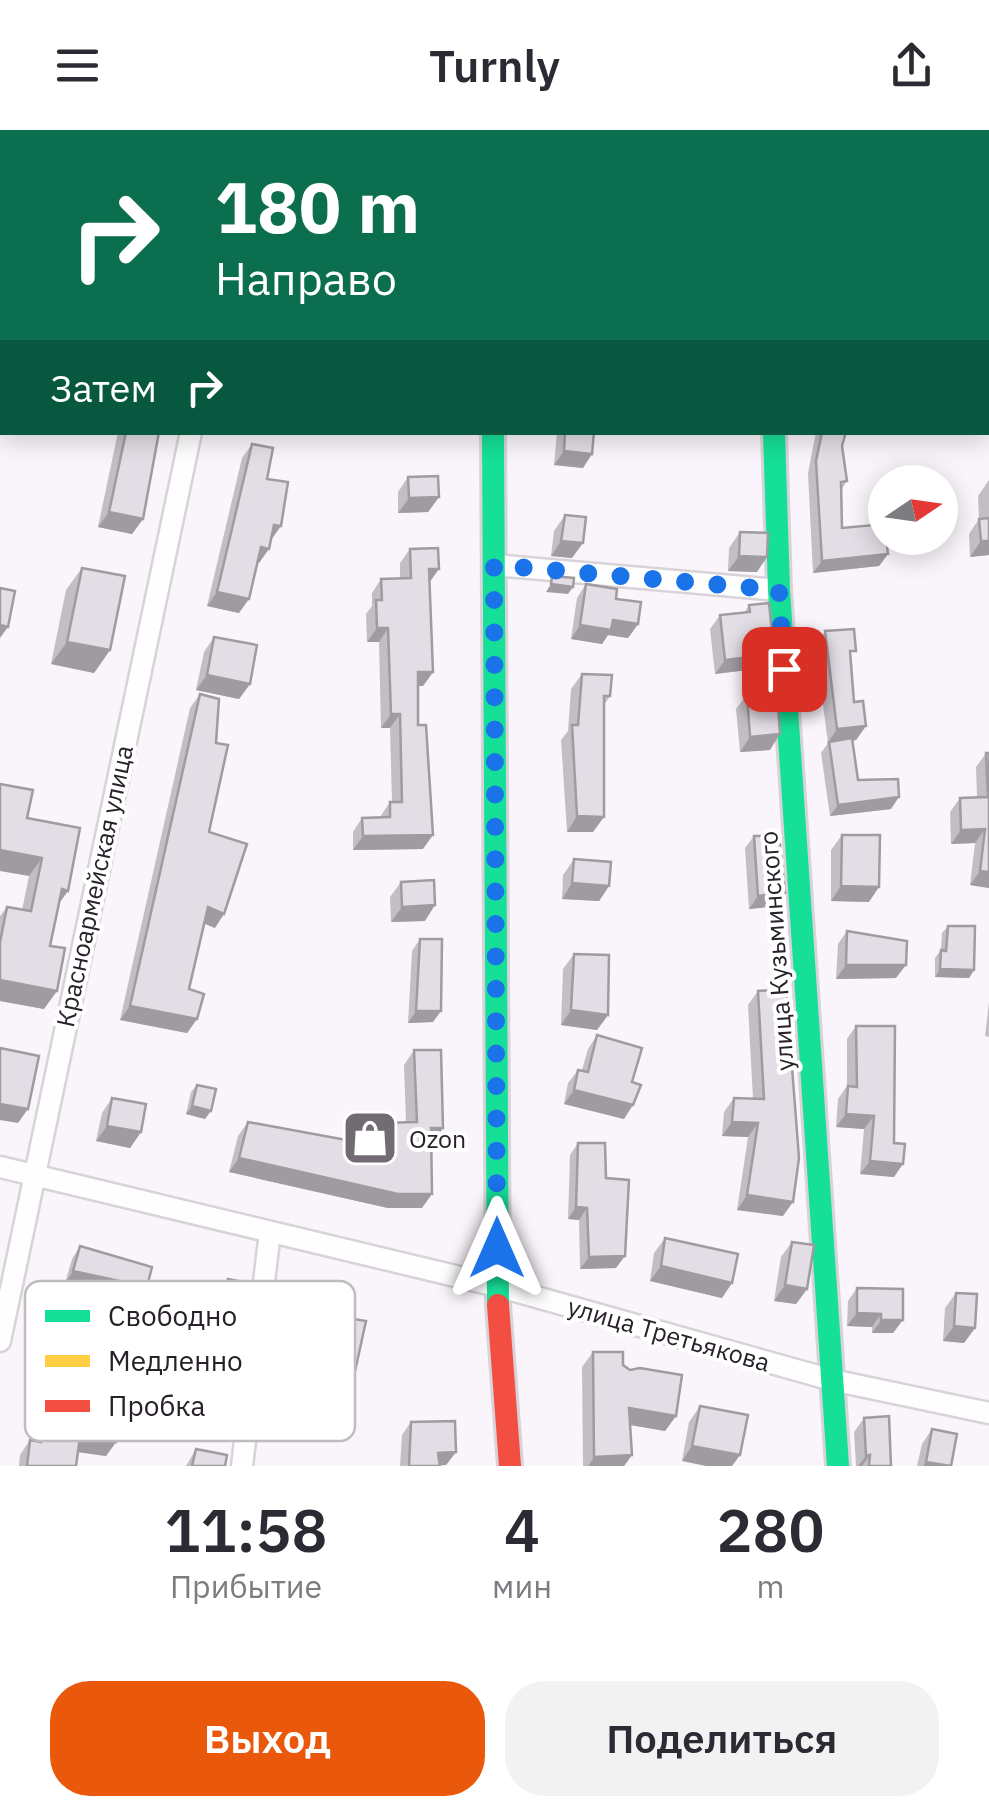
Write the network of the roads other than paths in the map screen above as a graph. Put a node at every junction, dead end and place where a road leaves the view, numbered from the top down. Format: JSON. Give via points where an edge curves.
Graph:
{"nodes":[{"id":1,"x":190,"y":435,"type":"edge"},
{"id":2,"x":492,"y":435,"type":"edge"},
{"id":3,"x":774,"y":435,"type":"edge"},
{"id":4,"x":494,"y":565,"type":"junction"},
{"id":5,"x":779,"y":590,"type":"junction"},
{"id":6,"x":0,"y":1167,"type":"edge"},
{"id":7,"x":32,"y":1175,"type":"junction"},
{"id":8,"x":270,"y":1232,"type":"junction"},
{"id":9,"x":264,"y":1281,"type":"edge"},
{"id":10,"x":498,"y":1286,"type":"junction"},
{"id":11,"x":0,"y":1340,"type":"edge"},
{"id":12,"x":832,"y":1380,"type":"junction"},
{"id":13,"x":989,"y":1413,"type":"edge"},
{"id":14,"x":245,"y":1441,"type":"edge"},
{"id":15,"x":242,"y":1466,"type":"edge"},
{"id":16,"x":510,"y":1466,"type":"edge"},
{"id":17,"x":838,"y":1466,"type":"edge"}],
"edges":[{"from":1,"to":7,"type":"street","name":"Красноармейская улица"},
{"from":2,"to":4,"type":"main road"},
{"from":3,"to":5,"type":"main road","name":"улица Кузьминского"},
{"from":4,"to":5,"type":"street"},
{"from":4,"to":10,"type":"main road"},
{"from":5,"to":12,"type":"main road","name":"улица Кузьминского"},
{"from":6,"to":7,"type":"street","name":"улица Третьякова"},
{"from":7,"to":8,"type":"street","name":"улица Третьякова"},
{"from":7,"to":11,"type":"street","name":"Красноармейская улица"},
{"from":8,"to":9,"type":"street"},
{"from":8,"to":10,"type":"street","name":"улица Третьякова"},
{"from":10,"to":12,"type":"street","name":"улица Третьякова"},
{"from":10,"to":16,"type":"main road"},
{"from":12,"to":13,"type":"street","name":"улица Третьякова"},
{"from":12,"to":17,"type":"main road","name":"улица Кузьминского"},
{"from":14,"to":15,"type":"street"}]}
